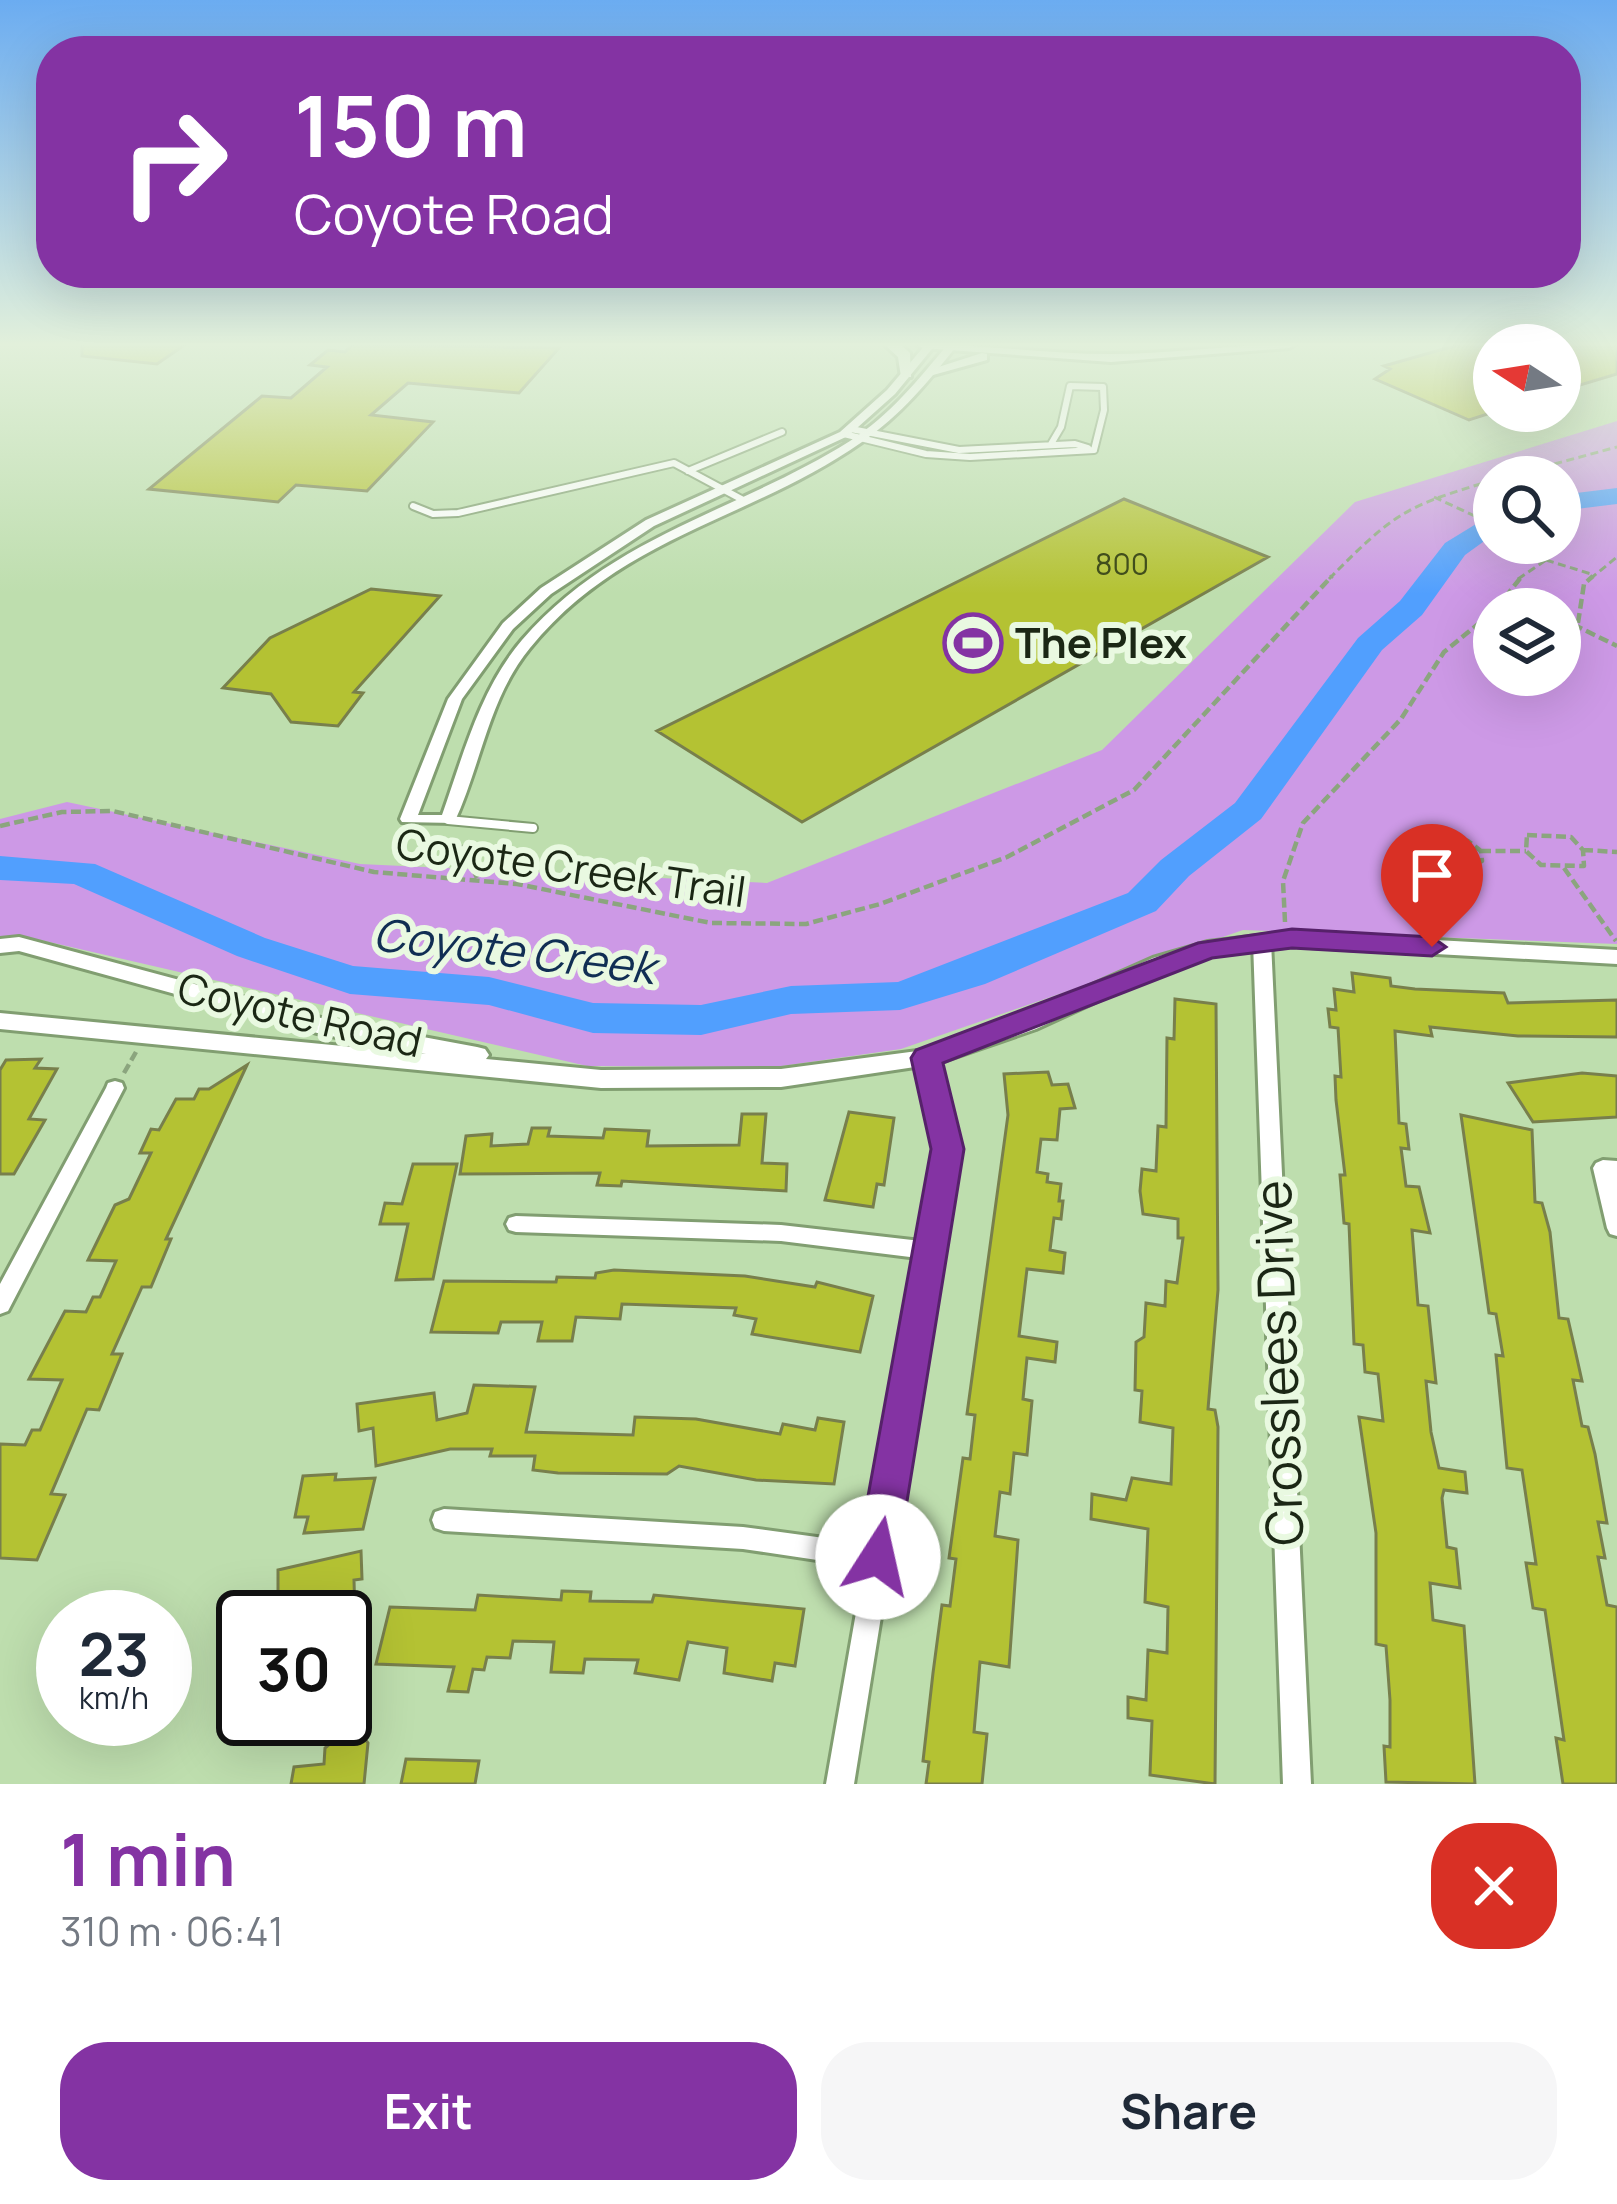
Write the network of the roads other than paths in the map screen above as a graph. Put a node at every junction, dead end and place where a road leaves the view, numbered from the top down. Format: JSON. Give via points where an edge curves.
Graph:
{"nodes":[{"id":1,"x":851,"y":427,"type":"edge"},
{"id":2,"x":879,"y":427,"type":"edge"},
{"id":3,"x":1061,"y":427,"type":"edge"},
{"id":4,"x":1100,"y":427,"type":"edge"},
{"id":5,"x":847,"y":431,"type":"junction"},
{"id":6,"x":782,"y":432,"type":"dead end"},
{"id":7,"x":870,"y":437,"type":"junction"},
{"id":8,"x":1051,"y":444,"type":"junction"},
{"id":9,"x":934,"y":446,"type":"junction"},
{"id":10,"x":1094,"y":450,"type":"junction"},
{"id":11,"x":926,"y":454,"type":"junction"},
{"id":12,"x":688,"y":471,"type":"junction"},
{"id":13,"x":724,"y":491,"type":"junction"},
{"id":14,"x":743,"y":500,"type":"junction"},
{"id":15,"x":412,"y":506,"type":"dead end"},
{"id":16,"x":448,"y":820,"type":"junction"},
{"id":17,"x":533,"y":828,"type":"dead end"},
{"id":18,"x":1262,"y":942,"type":"junction"},
{"id":19,"x":0,"y":946,"type":"edge"},
{"id":20,"x":1617,"y":957,"type":"edge"},
{"id":21,"x":0,"y":1021,"type":"edge"},
{"id":22,"x":927,"y":1058,"type":"junction"},
{"id":23,"x":602,"y":1079,"type":"junction"},
{"id":24,"x":115,"y":1088,"type":"road end"},
{"id":25,"x":1617,"y":1168,"type":"edge"},
{"id":26,"x":516,"y":1224,"type":"dead end"},
{"id":27,"x":1617,"y":1228,"type":"edge"},
{"id":28,"x":932,"y":1251,"type":"junction"},
{"id":29,"x":0,"y":1305,"type":"edge"},
{"id":30,"x":445,"y":1520,"type":"dead end"},
{"id":31,"x":878,"y":1557,"type":"junction"},
{"id":32,"x":840,"y":1784,"type":"edge"},
{"id":33,"x":1297,"y":1784,"type":"edge"}],
"edges":[{"from":1,"to":5,"type":"street"},
{"from":2,"to":7,"type":"street"},
{"from":3,"to":8,"type":"lane"},
{"from":4,"to":10,"type":"lane"},
{"from":5,"to":7,"type":"lane"},
{"from":5,"to":13,"type":"street"},
{"from":6,"to":12,"type":"lane"},
{"from":7,"to":9,"type":"lane"},
{"from":7,"to":11,"type":"lane"},
{"from":7,"to":14,"type":"street"},
{"from":8,"to":9,"type":"lane"},
{"from":8,"to":10,"type":"lane"},
{"from":9,"to":11,"type":"lane"},
{"from":10,"to":11,"type":"lane"},
{"from":12,"to":13,"type":"lane"},
{"from":12,"to":15,"type":"lane","via":[[652,464],[458,513]]},
{"from":13,"to":14,"type":"lane"},
{"from":13,"to":16,"type":"street","via":[[564,574],[508,626],[455,699],[408,819]]},
{"from":14,"to":16,"type":"street","via":[[625,558],[528,641],[491,700]]},
{"from":16,"to":17,"type":"lane"},
{"from":18,"to":20,"type":"street","name":"Coyote Road"},
{"from":18,"to":22,"type":"street","name":"Coyote Road","via":[[1161,963]]},
{"from":18,"to":33,"type":"street","name":"Crosslees Drive"},
{"from":19,"to":23,"type":"street","name":"Coyote Road","via":[[19,944],[322,1026]]},
{"from":21,"to":23,"type":"street","name":"Coyote Road"},
{"from":22,"to":23,"type":"street","name":"Coyote Road","via":[[781,1078]]},
{"from":22,"to":28,"type":"street","via":[[947,1149]]},
{"from":24,"to":29,"type":"street"},
{"from":25,"to":27,"type":"street","via":[[1603,1168]]},
{"from":26,"to":28,"type":"street","via":[[781,1233]]},
{"from":28,"to":31,"type":"street"},
{"from":30,"to":31,"type":"street","via":[[743,1538]]},
{"from":31,"to":32,"type":"street"}]}
